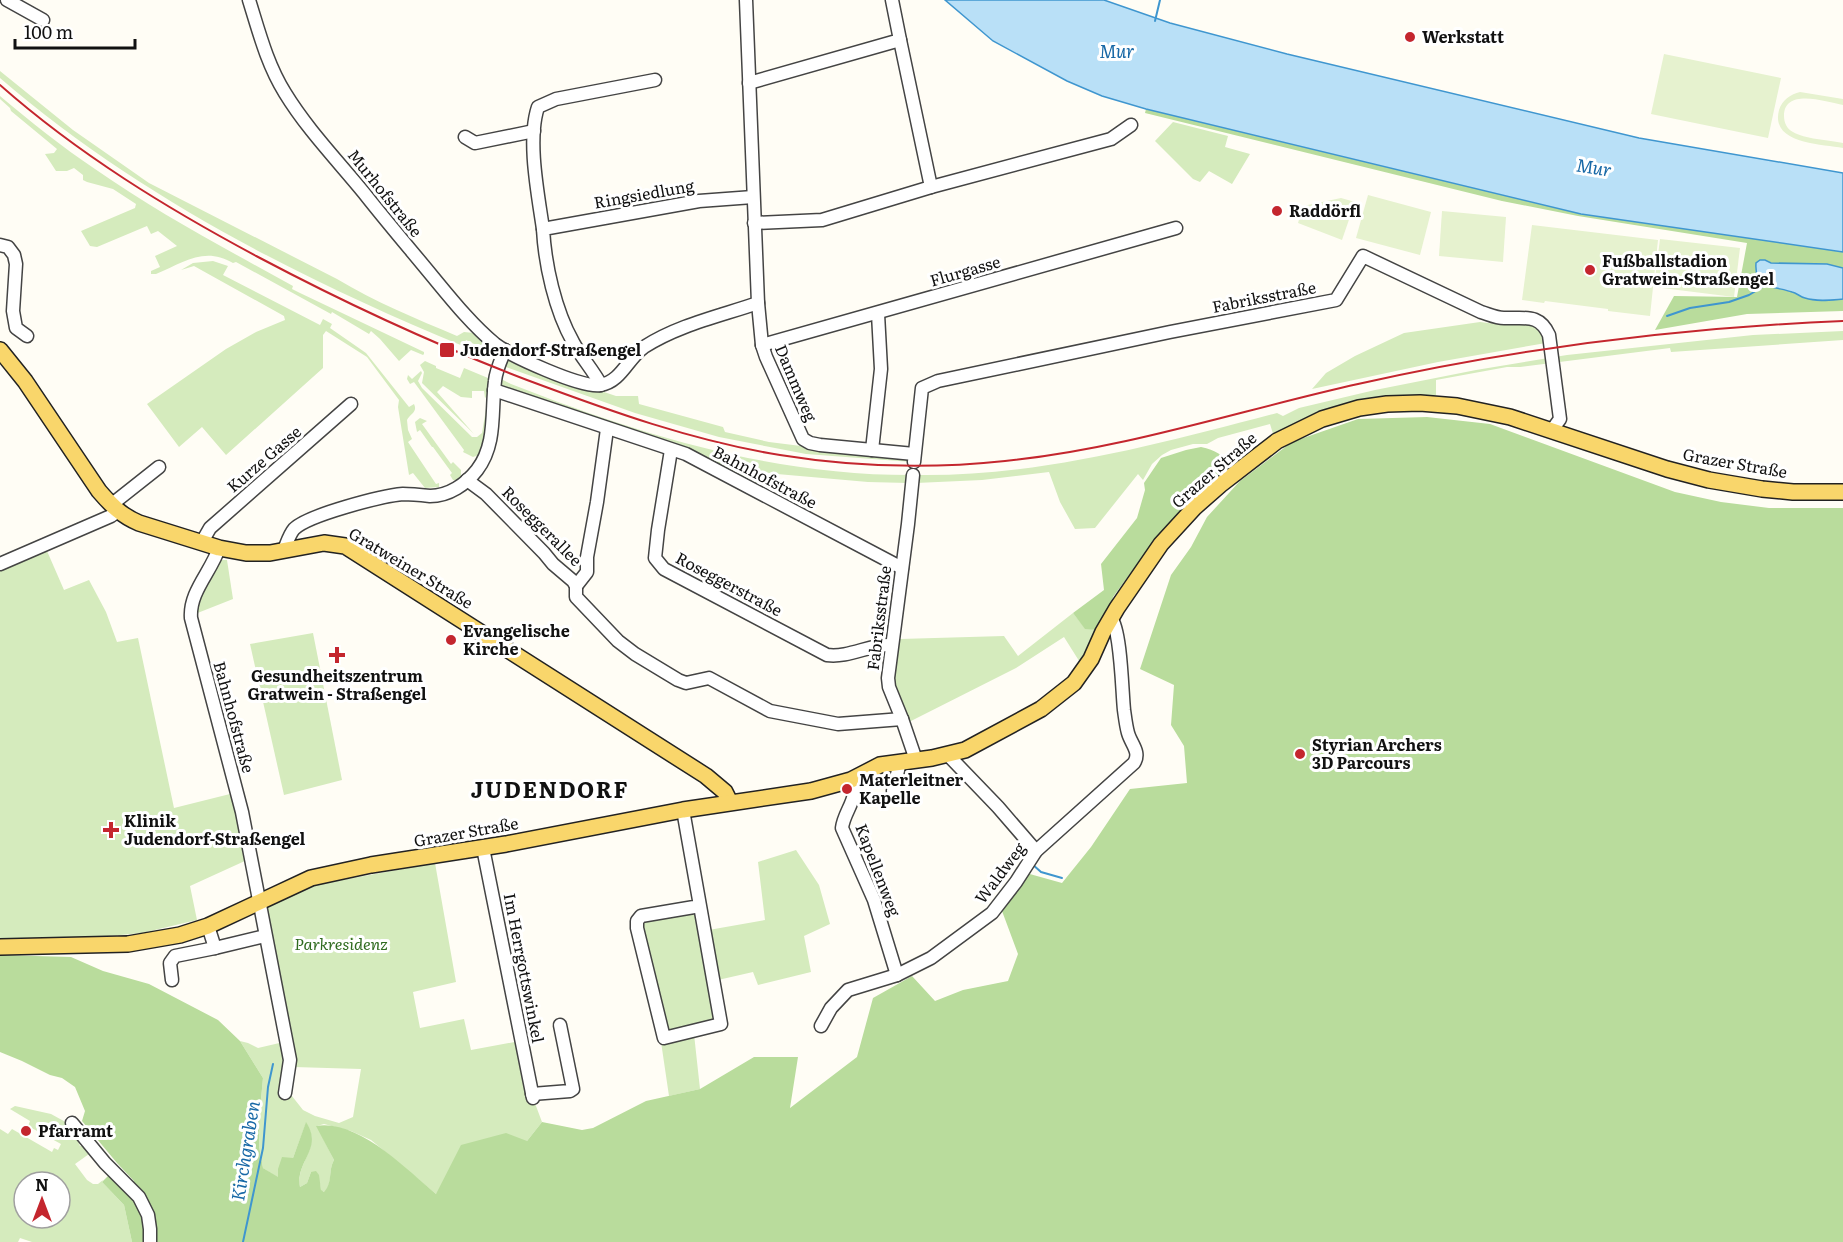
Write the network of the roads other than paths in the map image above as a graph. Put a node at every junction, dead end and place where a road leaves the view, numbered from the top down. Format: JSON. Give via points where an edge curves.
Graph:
{"nodes":[{"id":1,"x":6,"y":0,"type":"edge"},
{"id":2,"x":249,"y":0,"type":"edge"},
{"id":3,"x":746,"y":0,"type":"edge"},
{"id":4,"x":892,"y":0,"type":"edge"},
{"id":5,"x":43,"y":20,"type":"dead end"},
{"id":6,"x":900,"y":40,"type":"junction"},
{"id":7,"x":655,"y":80,"type":"dead end"},
{"id":8,"x":749,"y":83,"type":"junction"},
{"id":9,"x":1131,"y":125,"type":"dead end"},
{"id":10,"x":534,"y":131,"type":"junction"},
{"id":11,"x":465,"y":137,"type":"dead end"},
{"id":12,"x":931,"y":187,"type":"junction"},
{"id":13,"x":753,"y":197,"type":"junction"},
{"id":14,"x":754,"y":223,"type":"junction"},
{"id":15,"x":1176,"y":228,"type":"dead end"},
{"id":16,"x":543,"y":229,"type":"junction"},
{"id":17,"x":0,"y":245,"type":"edge"},
{"id":18,"x":758,"y":303,"type":"junction"},
{"id":19,"x":878,"y":314,"type":"junction"},
{"id":20,"x":27,"y":336,"type":"dead end"},
{"id":21,"x":762,"y":345,"type":"junction"},
{"id":22,"x":0,"y":350,"type":"edge"},
{"id":23,"x":505,"y":350,"type":"junction"},
{"id":24,"x":601,"y":385,"type":"junction"},
{"id":25,"x":494,"y":390,"type":"junction"},
{"id":26,"x":351,"y":404,"type":"dead end"},
{"id":27,"x":607,"y":429,"type":"junction"},
{"id":28,"x":1552,"y":430,"type":"junction"},
{"id":29,"x":671,"y":450,"type":"junction"},
{"id":30,"x":872,"y":450,"type":"junction"},
{"id":31,"x":914,"y":464,"type":"junction"},
{"id":32,"x":159,"y":467,"type":"dead end"},
{"id":33,"x":467,"y":480,"type":"junction"},
{"id":34,"x":1843,"y":492,"type":"edge"},
{"id":35,"x":115,"y":508,"type":"junction"},
{"id":36,"x":202,"y":542,"type":"junction"},
{"id":37,"x":219,"y":548,"type":"junction"},
{"id":38,"x":284,"y":550,"type":"junction"},
{"id":39,"x":0,"y":564,"type":"edge"},
{"id":40,"x":902,"y":568,"type":"junction"},
{"id":41,"x":576,"y":586,"type":"junction"},
{"id":42,"x":1111,"y":618,"type":"junction"},
{"id":43,"x":891,"y":645,"type":"junction"},
{"id":44,"x":902,"y":719,"type":"junction"},
{"id":45,"x":948,"y":755,"type":"junction"},
{"id":46,"x":916,"y":760,"type":"junction"},
{"id":47,"x":900,"y":762,"type":"junction"},
{"id":48,"x":851,"y":780,"type":"junction"},
{"id":49,"x":893,"y":791,"type":"dead end"},
{"id":50,"x":730,"y":802,"type":"junction"},
{"id":51,"x":683,"y":810,"type":"junction"},
{"id":52,"x":483,"y":848,"type":"junction"},
{"id":53,"x":1036,"y":851,"type":"junction"},
{"id":54,"x":260,"y":901,"type":"junction"},
{"id":55,"x":700,"y":906,"type":"junction"},
{"id":56,"x":208,"y":926,"type":"junction"},
{"id":57,"x":265,"y":936,"type":"junction"},
{"id":58,"x":0,"y":947,"type":"edge"},
{"id":59,"x":215,"y":948,"type":"junction"},
{"id":60,"x":897,"y":975,"type":"junction"},
{"id":61,"x":172,"y":980,"type":"dead end"},
{"id":62,"x":560,"y":1025,"type":"dead end"},
{"id":63,"x":821,"y":1026,"type":"dead end"},
{"id":64,"x":285,"y":1093,"type":"dead end"},
{"id":65,"x":72,"y":1124,"type":"dead end"},
{"id":66,"x":150,"y":1242,"type":"edge"}],
"edges":[{"from":1,"to":5,"type":"street"},
{"from":2,"to":23,"type":"street","name":"Murhofstraße","via":[[267,58],[284,92],[456,304]]},
{"from":3,"to":8,"type":"street"},
{"from":4,"to":6,"type":"street"},
{"from":6,"to":8,"type":"street"},
{"from":6,"to":12,"type":"street"},
{"from":7,"to":10,"type":"street","via":[[556,99],[538,107]]},
{"from":8,"to":13,"type":"street"},
{"from":9,"to":12,"type":"street","via":[[1111,139]]},
{"from":10,"to":11,"type":"street","via":[[475,142]]},
{"from":10,"to":16,"type":"street"},
{"from":12,"to":14,"type":"street","via":[[822,220]]},
{"from":13,"to":14,"type":"street"},
{"from":13,"to":16,"type":"street","name":"Ringsiedlung","via":[[699,201]]},
{"from":14,"to":18,"type":"street"},
{"from":15,"to":19,"type":"street","name":"Flurgasse"},
{"from":16,"to":24,"type":"street","via":[[544,253],[563,318],[573,342]]},
{"from":17,"to":20,"type":"street","via":[[14,255],[13,311],[16,328]]},
{"from":18,"to":21,"type":"street","name":"Dammweg"},
{"from":18,"to":24,"type":"street","via":[[663,337],[641,349],[615,378]]},
{"from":19,"to":21,"type":"street","name":"Flurgasse"},
{"from":19,"to":30,"type":"street","via":[[881,369]]},
{"from":21,"to":30,"type":"street","name":"Dammweg","via":[[803,439],[815,445]]},
{"from":22,"to":35,"type":"main road","name":"Gratweiner Straße"},
{"from":23,"to":24,"type":"street","via":[[576,381]]},
{"from":23,"to":25,"type":"street"},
{"from":25,"to":27,"type":"street","name":"Bahnhofstraße"},
{"from":25,"to":33,"type":"street","via":[[488,448]]},
{"from":26,"to":36,"type":"street","name":"Kurze Gasse","via":[[210,528]]},
{"from":27,"to":29,"type":"street","name":"Bahnhofstraße"},
{"from":27,"to":41,"type":"street","via":[[587,572]]},
{"from":28,"to":31,"type":"street","name":"Fabriksstraße","via":[[1560,419],[1545,326],[1537,319],[1501,318],[1481,312],[1363,256],[1336,300],[938,381],[922,388]]},
{"from":28,"to":34,"type":"main road","name":"Grazer Straße","via":[[1709,480],[1794,492]]},
{"from":28,"to":42,"type":"main road","name":"Grazer Straße","via":[[1488,411],[1420,403],[1359,408],[1322,420],[1277,441],[1195,507],[1161,544]]},
{"from":29,"to":40,"type":"street","name":"Bahnhofstraße","via":[[686,454]]},
{"from":29,"to":43,"type":"street","name":"Roseggerstraße","via":[[655,558],[664,569],[827,655]]},
{"from":30,"to":31,"type":"street","name":"Dammweg"},
{"from":31,"to":40,"type":"street","name":"Fabriksstraße"},
{"from":32,"to":35,"type":"street"},
{"from":33,"to":38,"type":"street","via":[[445,494],[399,495],[320,514],[295,528]]},
{"from":33,"to":41,"type":"street","name":"Roseggerallee","via":[[486,494]]},
{"from":35,"to":36,"type":"main road","name":"Gratweiner Straße","via":[[139,523]]},
{"from":35,"to":39,"type":"street","via":[[111,516]]},
{"from":36,"to":37,"type":"main road","name":"Gratweiner Straße"},
{"from":37,"to":38,"type":"main road","name":"Gratweiner Straße","via":[[253,554]]},
{"from":37,"to":54,"type":"street","name":"Bahnhofstraße","via":[[190,606],[191,618],[240,800]]},
{"from":38,"to":50,"type":"main road","name":"Gratweiner Straße","via":[[324,543],[351,549],[706,776]]},
{"from":40,"to":43,"type":"street","name":"Fabriksstraße"},
{"from":41,"to":44,"type":"street","name":"Roseggerallee","via":[[576,597],[618,641],[678,680],[686,683],[709,678],[770,711],[838,724]]},
{"from":42,"to":45,"type":"main road","name":"Grazer Straße","via":[[1085,669],[1064,692],[1015,724]]},
{"from":42,"to":53,"type":"street","name":"Waldweg","via":[[1128,734],[1137,758]]},
{"from":43,"to":44,"type":"street","name":"Fabriksstraße","via":[[889,687]]},
{"from":44,"to":46,"type":"street","name":"Fabriksstraße"},
{"from":45,"to":46,"type":"main road","name":"Grazer Straße"},
{"from":45,"to":53,"type":"street"},
{"from":46,"to":47,"type":"main road","name":"Grazer Straße"},
{"from":47,"to":48,"type":"main road","name":"Grazer Straße","via":[[880,765]]},
{"from":47,"to":49,"type":"street"},
{"from":48,"to":50,"type":"main road","name":"Grazer Straße","via":[[811,791]]},
{"from":48,"to":60,"type":"street","name":"Kapellenweg","via":[[855,794],[842,828],[874,900]]},
{"from":50,"to":51,"type":"main road","name":"Grazer Straße"},
{"from":51,"to":52,"type":"main road","name":"Grazer Straße"},
{"from":51,"to":55,"type":"street"},
{"from":52,"to":54,"type":"main road","name":"Grazer Straße","via":[[311,878]]},
{"from":52,"to":62,"type":"street","name":"Im Herrgottswinkel","via":[[533,1096],[573,1089]]},
{"from":53,"to":60,"type":"street","name":"Waldweg","via":[[992,914],[932,958]]},
{"from":54,"to":56,"type":"main road","name":"Grazer Straße"},
{"from":54,"to":57,"type":"street"},
{"from":55,"to":55,"type":"street","via":[[721,1024],[664,1038],[637,921],[641,916]]},
{"from":56,"to":58,"type":"main road","name":"Grazer Straße","via":[[128,944]]},
{"from":56,"to":59,"type":"street"},
{"from":57,"to":59,"type":"street"},
{"from":57,"to":64,"type":"street","via":[[290,1059]]},
{"from":59,"to":61,"type":"street","via":[[175,956],[170,963]]},
{"from":60,"to":63,"type":"street","name":"Waldweg","via":[[848,990]]},
{"from":65,"to":66,"type":"street","via":[[139,1197],[148,1215]]}]}
